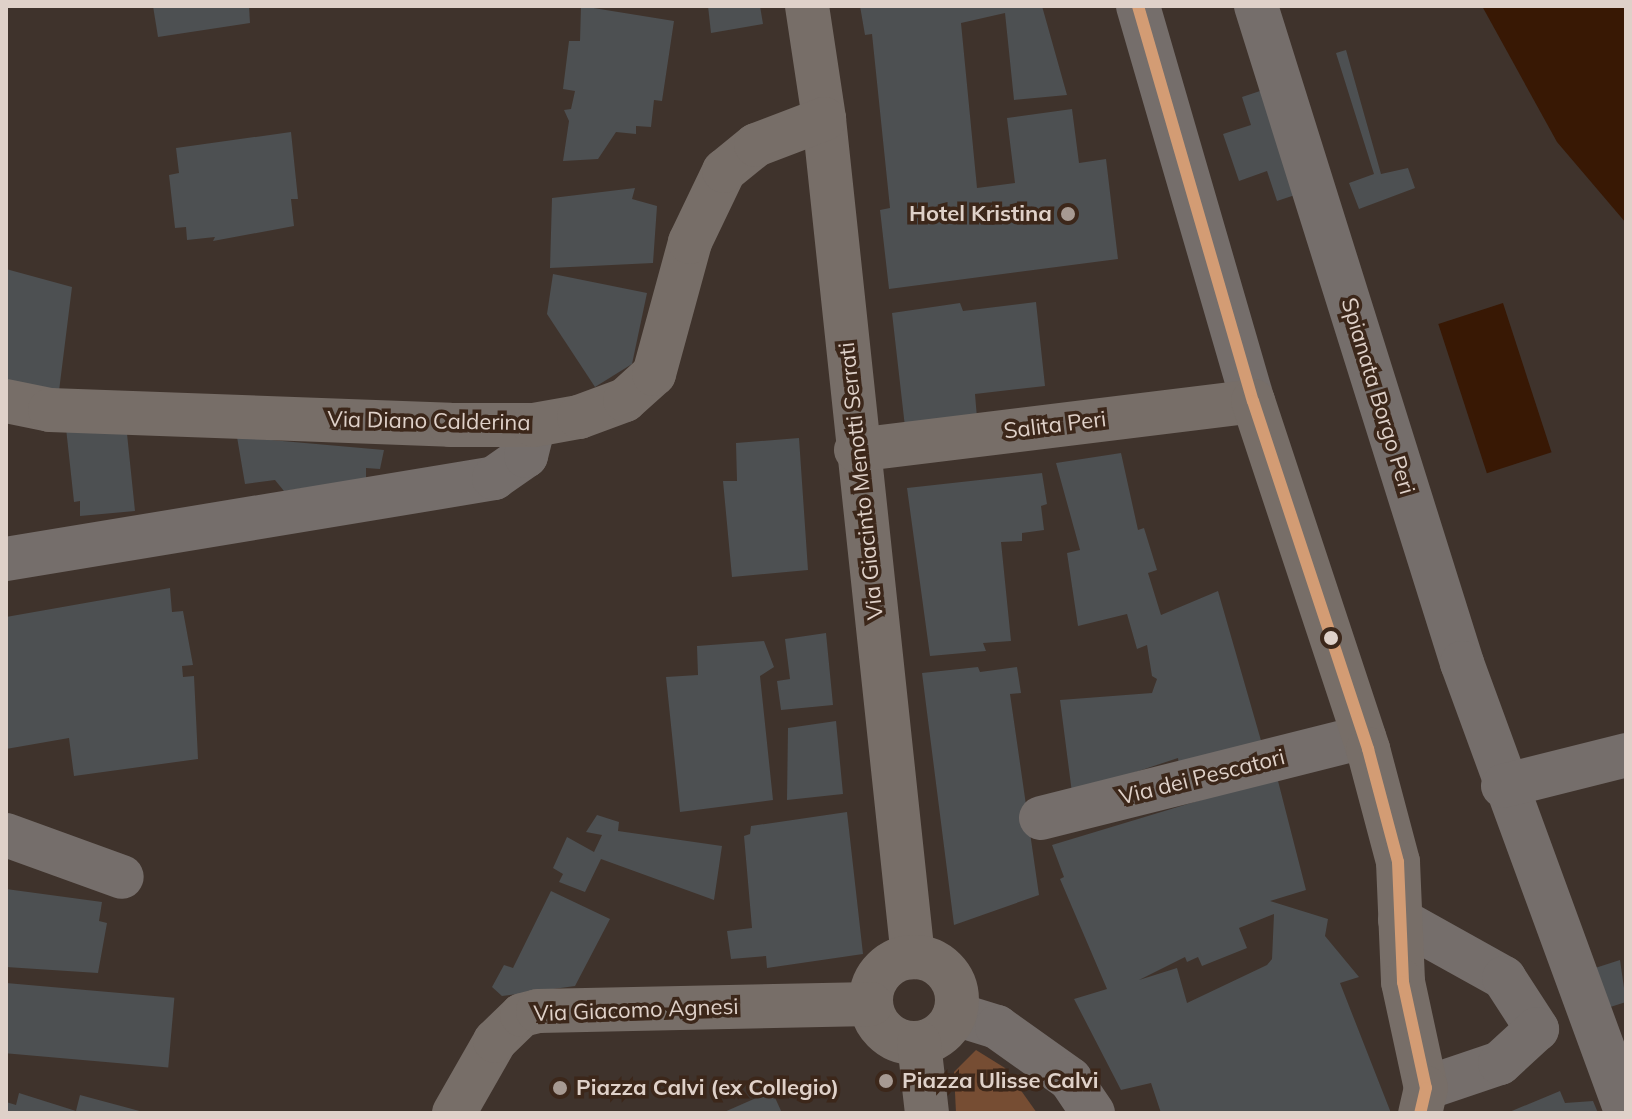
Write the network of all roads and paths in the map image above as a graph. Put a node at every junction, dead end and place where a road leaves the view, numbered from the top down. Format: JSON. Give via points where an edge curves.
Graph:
{"nodes":[{"id":1,"x":807,"y":6,"type":"edge"},
{"id":2,"x":1138,"y":6,"type":"edge"},
{"id":3,"x":1256,"y":6,"type":"edge"},
{"id":4,"x":824,"y":119,"type":"junction"},
{"id":5,"x":6,"y":401,"type":"edge"},
{"id":6,"x":1253,"y":401,"type":"junction"},
{"id":7,"x":534,"y":425,"type":"junction"},
{"id":8,"x":856,"y":450,"type":"junction"},
{"id":9,"x":6,"y":559,"type":"edge"},
{"id":10,"x":1364,"y":737,"type":"junction"},
{"id":11,"x":1626,"y":755,"type":"edge"},
{"id":12,"x":1503,"y":786,"type":"junction"},
{"id":13,"x":1041,"y":818,"type":"dead end"},
{"id":14,"x":6,"y":835,"type":"edge"},
{"id":15,"x":122,"y":877,"type":"dead end"},
{"id":16,"x":1400,"y":920,"type":"junction"},
{"id":17,"x":913,"y":957,"type":"junction"},
{"id":18,"x":871,"y":1004,"type":"junction"},
{"id":19,"x":955,"y":1014,"type":"junction"},
{"id":20,"x":1537,"y":1029,"type":"junction"},
{"id":21,"x":919,"y":1043,"type":"junction"},
{"id":22,"x":1613,"y":1052,"type":"edge"},
{"id":23,"x":1423,"y":1100,"type":"edge"},
{"id":24,"x":1626,"y":1111,"type":"edge"},
{"id":25,"x":454,"y":1113,"type":"edge"},
{"id":26,"x":927,"y":1113,"type":"edge"},
{"id":27,"x":1093,"y":1113,"type":"edge"}],
"edges":[{"from":1,"to":4,"type":"main road","name":"Via Giacinto Menotti Serrati"},
{"from":2,"to":6,"type":"street"},
{"from":3,"to":12,"type":"street","name":"Spianata Borgo Peri"},
{"from":4,"to":7,"type":"main road","name":"Via Diano Calderina","via":[[756,145],[724,171],[690,242],[654,374],[625,400],[579,417]]},
{"from":4,"to":8,"type":"main road","name":"Via Giacinto Menotti Serrati"},
{"from":5,"to":7,"type":"main road","name":"Via Diano Calderina","via":[[50,410]]},
{"from":6,"to":8,"type":"main road","name":"Salita Peri"},
{"from":6,"to":10,"type":"main road"},
{"from":7,"to":9,"type":"street","via":[[526,456],[494,478]]},
{"from":8,"to":17,"type":"main road","name":"Via Giacinto Menotti Serrati"},
{"from":10,"to":13,"type":"street","name":"Via dei Pescatori"},
{"from":10,"to":16,"type":"main road","via":[[1398,862]]},
{"from":11,"to":12,"type":"street"},
{"from":12,"to":22,"type":"street","name":"Spianata Borgo Peri"},
{"from":14,"to":15,"type":"street"},
{"from":16,"to":20,"type":"street","via":[[1504,978]]},
{"from":16,"to":23,"type":"main road","via":[[1403,982]]},
{"from":17,"to":18,"type":"main road","via":[[887,966],[872,989]]},
{"from":17,"to":19,"type":"main road","via":[[927,958],[949,974],[958,1000]]},
{"from":18,"to":21,"type":"main road","via":[[893,1037]]},
{"from":18,"to":25,"type":"main road","name":"Via Giacomo Agnesi","via":[[538,1011],[508,1025]]},
{"from":19,"to":21,"type":"main road","via":[[942,1034]]},
{"from":19,"to":27,"type":"street","via":[[997,1027],[1070,1079]]},
{"from":20,"to":22,"type":"street"},
{"from":20,"to":23,"type":"street","via":[[1500,1063]]},
{"from":21,"to":26,"type":"main road"},
{"from":22,"to":24,"type":"street","name":"Spianata Borgo Peri"}]}
